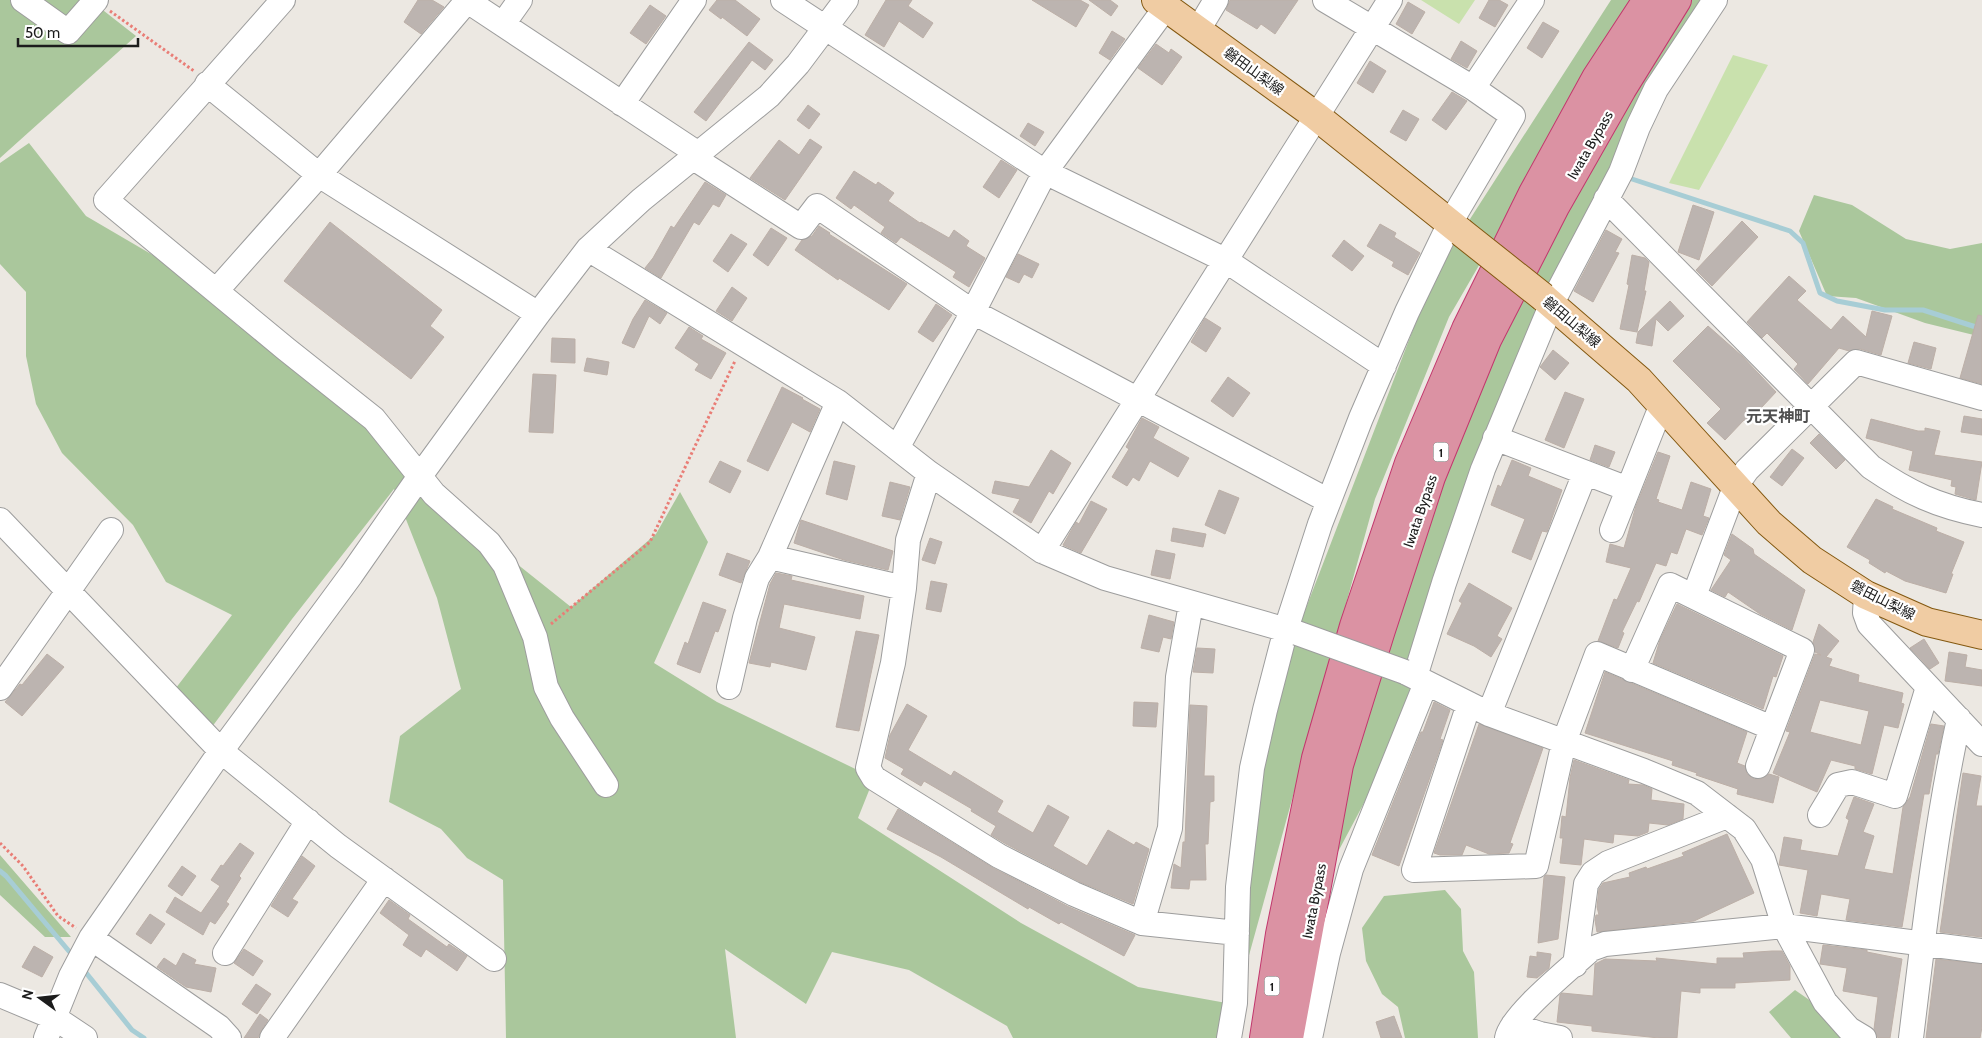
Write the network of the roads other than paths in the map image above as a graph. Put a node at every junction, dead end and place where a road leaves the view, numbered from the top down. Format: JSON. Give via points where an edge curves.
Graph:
{"nodes":[{"id":1,"x":23,"y":0,"type":"edge"},
{"id":2,"x":95,"y":0,"type":"edge"},
{"id":3,"x":283,"y":0,"type":"edge"},
{"id":4,"x":467,"y":0,"type":"edge"},
{"id":5,"x":520,"y":0,"type":"edge"},
{"id":6,"x":694,"y":0,"type":"edge"},
{"id":7,"x":783,"y":0,"type":"edge"},
{"id":8,"x":846,"y":0,"type":"edge"},
{"id":9,"x":1216,"y":0,"type":"edge"},
{"id":10,"x":1325,"y":0,"type":"edge"},
{"id":11,"x":1390,"y":0,"type":"edge"},
{"id":12,"x":1532,"y":0,"type":"edge"},
{"id":13,"x":1647,"y":0,"type":"edge"},
{"id":14,"x":1678,"y":0,"type":"edge"},
{"id":15,"x":1715,"y":0,"type":"edge"},
{"id":16,"x":1161,"y":4,"type":"edge"},
{"id":17,"x":503,"y":24,"type":"junction"},
{"id":18,"x":1372,"y":28,"type":"junction"},
{"id":19,"x":825,"y":29,"type":"junction"},
{"id":20,"x":1198,"y":30,"type":"junction"},
{"id":21,"x":208,"y":83,"type":"junction"},
{"id":22,"x":1473,"y":88,"type":"junction"},
{"id":23,"x":622,"y":104,"type":"junction"},
{"id":24,"x":1316,"y":116,"type":"junction"},
{"id":25,"x":694,"y":155,"type":"junction"},
{"id":26,"x":1045,"y":172,"type":"junction"},
{"id":27,"x":319,"y":175,"type":"junction"},
{"id":28,"x":1606,"y":199,"type":"junction"},
{"id":29,"x":1456,"y":228,"type":"junction"},
{"id":30,"x":588,"y":249,"type":"junction"},
{"id":31,"x":1225,"y":260,"type":"junction"},
{"id":32,"x":216,"y":290,"type":"junction"},
{"id":33,"x":1547,"y":300,"type":"junction"},
{"id":34,"x":974,"y":312,"type":"junction"},
{"id":35,"x":538,"y":314,"type":"junction"},
{"id":36,"x":1384,"y":366,"type":"junction"},
{"id":37,"x":1982,"y":398,"type":"edge"},
{"id":38,"x":1137,"y":400,"type":"junction"},
{"id":39,"x":838,"y":402,"type":"junction"},
{"id":40,"x":1662,"y":404,"type":"junction"},
{"id":41,"x":1810,"y":407,"type":"junction"},
{"id":42,"x":1496,"y":438,"type":"junction"},
{"id":43,"x":897,"y":448,"type":"junction"},
{"id":44,"x":1585,"y":472,"type":"junction"},
{"id":45,"x":929,"y":474,"type":"junction"},
{"id":46,"x":420,"y":476,"type":"junction"},
{"id":47,"x":1735,"y":487,"type":"junction"},
{"id":48,"x":1628,"y":489,"type":"junction"},
{"id":49,"x":1329,"y":501,"type":"junction"},
{"id":50,"x":1982,"y":515,"type":"edge"},
{"id":51,"x":0,"y":520,"type":"edge"},
{"id":52,"x":112,"y":530,"type":"dead end"},
{"id":53,"x":1612,"y":530,"type":"dead end"},
{"id":54,"x":1042,"y":551,"type":"junction"},
{"id":55,"x":770,"y":557,"type":"junction"},
{"id":56,"x":904,"y":588,"type":"junction"},
{"id":57,"x":69,"y":592,"type":"junction"},
{"id":58,"x":1866,"y":595,"type":"junction"},
{"id":59,"x":1694,"y":596,"type":"junction"},
{"id":60,"x":1190,"y":604,"type":"junction"},
{"id":61,"x":1291,"y":631,"type":"junction"},
{"id":62,"x":1982,"y":635,"type":"edge"},
{"id":63,"x":1632,"y":670,"type":"junction"},
{"id":64,"x":1416,"y":678,"type":"junction"},
{"id":65,"x":729,"y":687,"type":"dead end"},
{"id":66,"x":1928,"y":687,"type":"junction"},
{"id":67,"x":0,"y":688,"type":"edge"},
{"id":68,"x":1479,"y":709,"type":"junction"},
{"id":69,"x":1959,"y":719,"type":"junction"},
{"id":70,"x":1772,"y":728,"type":"junction"},
{"id":71,"x":1564,"y":742,"type":"junction"},
{"id":72,"x":1982,"y":744,"type":"edge"},
{"id":73,"x":221,"y":751,"type":"junction"},
{"id":74,"x":1758,"y":766,"type":"dead end"},
{"id":75,"x":606,"y":785,"type":"dead end"},
{"id":76,"x":1820,"y":815,"type":"dead end"},
{"id":77,"x":1727,"y":816,"type":"junction"},
{"id":78,"x":308,"y":821,"type":"junction"},
{"id":79,"x":384,"y":879,"type":"junction"},
{"id":80,"x":1142,"y":923,"type":"junction"},
{"id":81,"x":1784,"y":926,"type":"junction"},
{"id":82,"x":1237,"y":933,"type":"junction"},
{"id":83,"x":1280,"y":934,"type":"junction"},
{"id":84,"x":1306,"y":943,"type":"junction"},
{"id":85,"x":1922,"y":943,"type":"junction"},
{"id":86,"x":1982,"y":951,"type":"edge"},
{"id":87,"x":226,"y":953,"type":"dead end"},
{"id":88,"x":83,"y":954,"type":"junction"},
{"id":89,"x":494,"y":959,"type":"dead end"},
{"id":90,"x":1574,"y":965,"type":"junction"},
{"id":91,"x":0,"y":995,"type":"edge"},
{"id":92,"x":50,"y":1028,"type":"edge"},
{"id":93,"x":1510,"y":1031,"type":"edge"},
{"id":94,"x":85,"y":1038,"type":"edge"},
{"id":95,"x":229,"y":1038,"type":"edge"},
{"id":96,"x":272,"y":1038,"type":"edge"},
{"id":97,"x":1229,"y":1038,"type":"edge"},
{"id":98,"x":1249,"y":1038,"type":"edge"},
{"id":99,"x":1264,"y":1038,"type":"edge"},
{"id":100,"x":1289,"y":1038,"type":"edge"},
{"id":101,"x":1295,"y":1038,"type":"edge"},
{"id":102,"x":1310,"y":1038,"type":"edge"},
{"id":103,"x":1560,"y":1038,"type":"edge"},
{"id":104,"x":1864,"y":1038,"type":"edge"},
{"id":105,"x":1911,"y":1038,"type":"edge"}],
"edges":[{"from":1,"to":2,"type":"street","via":[[68,32]]},
{"from":3,"to":21,"type":"street"},
{"from":4,"to":17,"type":"street"},
{"from":4,"to":27,"type":"street"},
{"from":5,"to":17,"type":"street"},
{"from":6,"to":23,"type":"street"},
{"from":7,"to":19,"type":"street"},
{"from":8,"to":19,"type":"street"},
{"from":9,"to":20,"type":"street"},
{"from":10,"to":18,"type":"street"},
{"from":11,"to":18,"type":"street"},
{"from":12,"to":22,"type":"street"},
{"from":13,"to":83,"type":"highway","name":"Iwata Bypass","number":"1","via":[[1596,78],[1533,193],[1466,329],[1409,463],[1354,626],[1316,758]]},
{"from":14,"to":84,"type":"highway","name":"Iwata Bypass","number":"1","via":[[1622,89],[1552,214],[1487,340],[1431,477],[1339,765]]},
{"from":15,"to":28,"type":"street","via":[[1656,89]]},
{"from":16,"to":20,"type":"main road","name":"磐田山梨線"},
{"from":16,"to":26,"type":"street"},
{"from":17,"to":23,"type":"street"},
{"from":18,"to":22,"type":"street"},
{"from":18,"to":24,"type":"street"},
{"from":19,"to":25,"type":"street","via":[[769,96]]},
{"from":19,"to":26,"type":"street"},
{"from":20,"to":24,"type":"main road","name":"磐田山梨線"},
{"from":21,"to":27,"type":"street"},
{"from":21,"to":32,"type":"street","via":[[106,200]]},
{"from":22,"to":29,"type":"street","via":[[1513,116]]},
{"from":23,"to":25,"type":"street"},
{"from":24,"to":29,"type":"main road","name":"磐田山梨線"},
{"from":24,"to":31,"type":"street"},
{"from":25,"to":30,"type":"street"},
{"from":25,"to":34,"type":"street","via":[[801,227],[817,206]]},
{"from":26,"to":31,"type":"street"},
{"from":26,"to":34,"type":"street"},
{"from":27,"to":32,"type":"street"},
{"from":27,"to":35,"type":"street"},
{"from":28,"to":33,"type":"street"},
{"from":28,"to":41,"type":"street"},
{"from":29,"to":33,"type":"main road","name":"磐田山梨線","bridge":true},
{"from":29,"to":36,"type":"street","via":[[1407,312]]},
{"from":30,"to":35,"type":"street"},
{"from":30,"to":39,"type":"street"},
{"from":31,"to":36,"type":"street"},
{"from":31,"to":38,"type":"street"},
{"from":32,"to":46,"type":"street","via":[[374,419]]},
{"from":33,"to":40,"type":"main road","name":"磐田山梨線"},
{"from":33,"to":42,"type":"street"},
{"from":34,"to":38,"type":"street"},
{"from":34,"to":43,"type":"street"},
{"from":35,"to":46,"type":"street"},
{"from":36,"to":49,"type":"street"},
{"from":37,"to":41,"type":"street","via":[[1856,362]]},
{"from":38,"to":49,"type":"street"},
{"from":38,"to":54,"type":"street"},
{"from":39,"to":43,"type":"street"},
{"from":39,"to":55,"type":"street"},
{"from":40,"to":47,"type":"main road","name":"磐田山梨線"},
{"from":40,"to":48,"type":"street"},
{"from":41,"to":47,"type":"street","via":[[1747,470]]},
{"from":41,"to":50,"type":"street","via":[[1872,467],[1900,486],[1930,501]]},
{"from":42,"to":44,"type":"street"},
{"from":42,"to":64,"type":"street","via":[[1444,583]]},
{"from":43,"to":45,"type":"street"},
{"from":44,"to":48,"type":"street"},
{"from":44,"to":68,"type":"street"},
{"from":45,"to":54,"type":"street"},
{"from":45,"to":56,"type":"street","via":[[908,540]]},
{"from":46,"to":73,"type":"street"},
{"from":46,"to":75,"type":"street","via":[[434,494],[489,543],[506,565],[535,637],[546,687],[562,718]]},
{"from":47,"to":58,"type":"main road","name":"磐田山梨線","via":[[1812,560]]},
{"from":47,"to":59,"type":"street"},
{"from":48,"to":53,"type":"street"},
{"from":49,"to":61,"type":"street"},
{"from":51,"to":57,"type":"street"},
{"from":52,"to":57,"type":"street"},
{"from":54,"to":60,"type":"street","via":[[1105,578]]},
{"from":55,"to":56,"type":"street"},
{"from":55,"to":65,"type":"street","via":[[754,586]]},
{"from":56,"to":80,"type":"street","via":[[892,663],[868,768],[874,778],[999,856],[1074,894]]},
{"from":57,"to":67,"type":"street"},
{"from":57,"to":73,"type":"street"},
{"from":58,"to":62,"type":"main road","name":"磐田山梨線","via":[[1927,622]]},
{"from":58,"to":66,"type":"street","via":[[1865,613],[1869,624]]},
{"from":59,"to":63,"type":"street","via":[[1670,585]]},
{"from":59,"to":70,"type":"street","via":[[1802,650]]},
{"from":60,"to":61,"type":"street"},
{"from":60,"to":80,"type":"street","via":[[1178,677],[1170,828]]},
{"from":61,"to":64,"type":"street","bridge":true},
{"from":61,"to":82,"type":"street","via":[[1264,710],[1252,768],[1238,887]]},
{"from":63,"to":70,"type":"street"},
{"from":63,"to":71,"type":"street","via":[[1597,654]]},
{"from":64,"to":68,"type":"street"},
{"from":64,"to":102,"type":"street","via":[[1351,869],[1328,953]]},
{"from":66,"to":69,"type":"street"},
{"from":66,"to":76,"type":"street","via":[[1895,796],[1852,782],[1838,785]]},
{"from":68,"to":71,"type":"street"},
{"from":68,"to":71,"type":"street","via":[[1414,870],[1536,866]]},
{"from":69,"to":72,"type":"street"},
{"from":69,"to":85,"type":"street","via":[[1949,764]]},
{"from":70,"to":74,"type":"street"},
{"from":71,"to":77,"type":"street","via":[[1697,793]]},
{"from":73,"to":78,"type":"street"},
{"from":73,"to":88,"type":"street"},
{"from":77,"to":81,"type":"street","via":[[1744,829],[1763,859]]},
{"from":77,"to":90,"type":"street","via":[[1593,873],[1586,884]]},
{"from":78,"to":79,"type":"street"},
{"from":78,"to":87,"type":"street"},
{"from":79,"to":89,"type":"street"},
{"from":79,"to":96,"type":"street"},
{"from":80,"to":82,"type":"street"},
{"from":81,"to":85,"type":"street"},
{"from":81,"to":90,"type":"street","via":[[1605,944],[1591,949]]},
{"from":81,"to":104,"type":"street","via":[[1825,1002],[1850,1030]]},
{"from":82,"to":97,"type":"street","via":[[1235,1003]]},
{"from":83,"to":98,"type":"highway"},
{"from":83,"to":99,"type":"highway","name":"Iwata Bypass","number":"1"},
{"from":84,"to":100,"type":"highway","name":"Iwata Bypass","number":"1"},
{"from":84,"to":101,"type":"highway"},
{"from":85,"to":86,"type":"street"},
{"from":85,"to":105,"type":"street"},
{"from":88,"to":92,"type":"street"},
{"from":88,"to":95,"type":"street","via":[[219,1027]]},
{"from":90,"to":93,"type":"street","via":[[1517,1018]]},
{"from":91,"to":92,"type":"street"},
{"from":92,"to":94,"type":"street"},
{"from":93,"to":103,"type":"street"}]}
